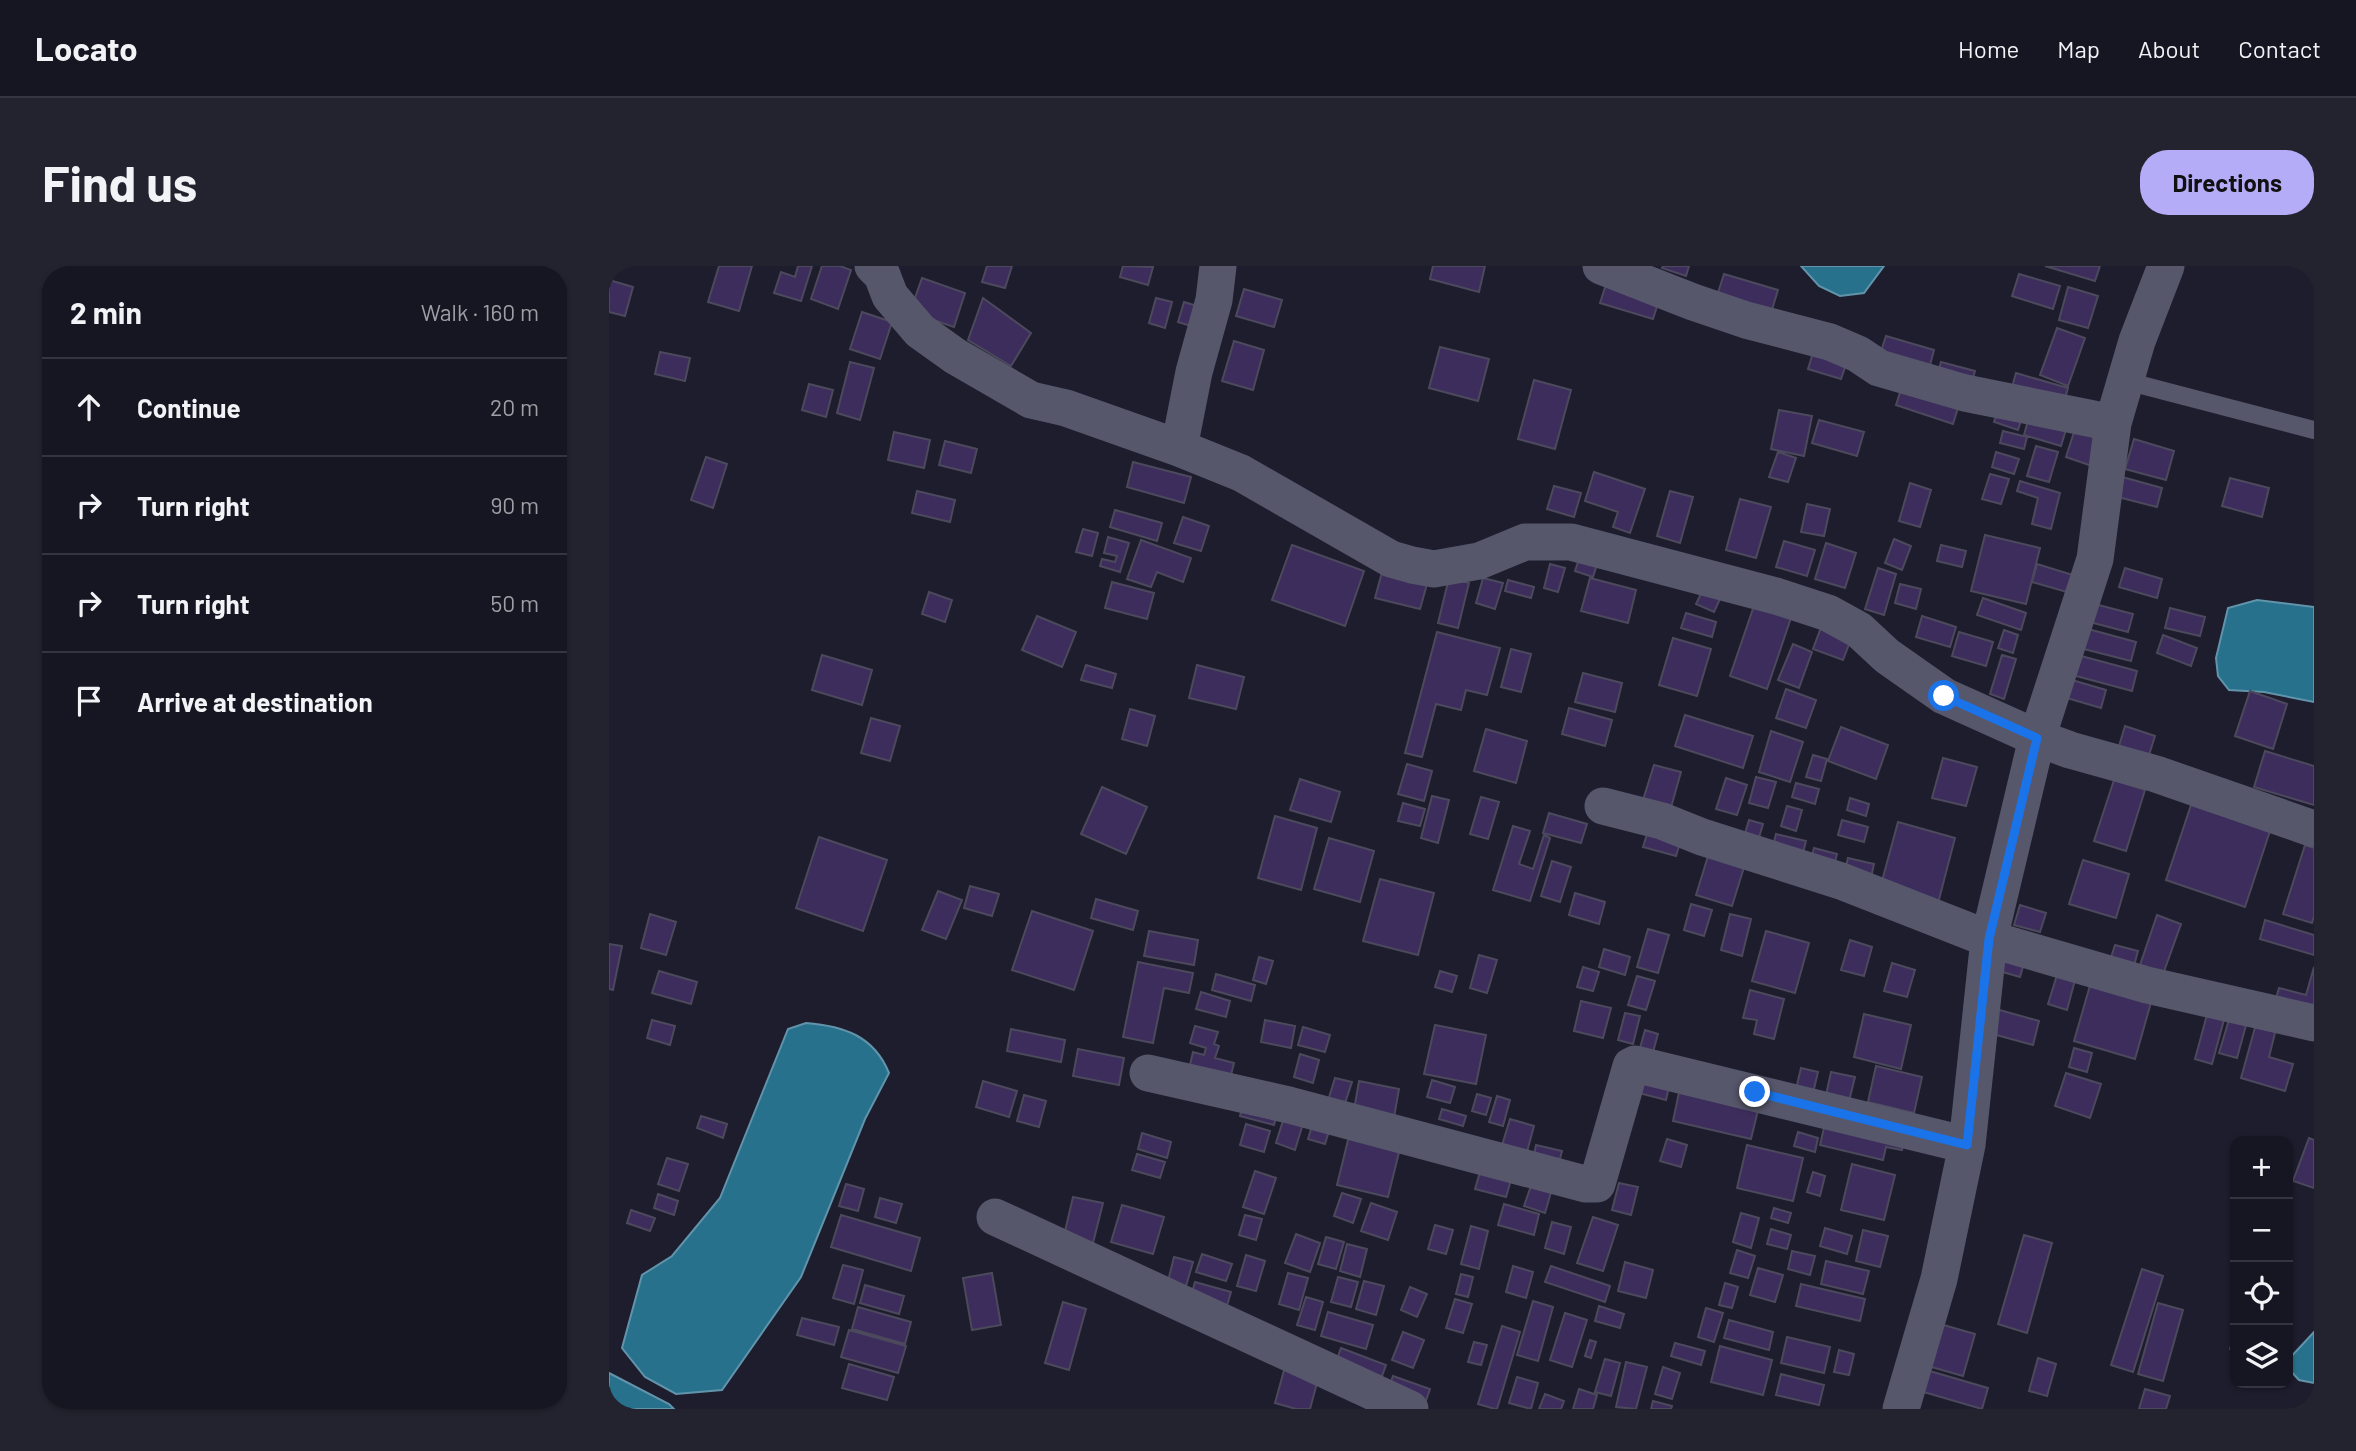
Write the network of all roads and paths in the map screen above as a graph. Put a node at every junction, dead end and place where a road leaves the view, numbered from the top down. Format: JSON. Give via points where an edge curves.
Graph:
{"nodes":[{"id":1,"x":873,"y":266,"type":"edge"},
{"id":2,"x":1218,"y":266,"type":"edge"},
{"id":3,"x":1601,"y":266,"type":"edge"},
{"id":4,"x":2166,"y":266,"type":"edge"},
{"id":5,"x":2126,"y":381,"type":"junction"},
{"id":6,"x":2113,"y":423,"type":"junction"},
{"id":7,"x":2314,"y":430,"type":"edge"},
{"id":8,"x":1179,"y":448,"type":"junction"},
{"id":9,"x":2037,"y":738,"type":"junction"},
{"id":10,"x":1603,"y":806,"type":"dead end"},
{"id":11,"x":2314,"y":829,"type":"edge"},
{"id":12,"x":1989,"y":939,"type":"junction"},
{"id":13,"x":2314,"y":1023,"type":"edge"},
{"id":14,"x":1148,"y":1073,"type":"dead end"},
{"id":15,"x":1967,"y":1145,"type":"junction"},
{"id":16,"x":995,"y":1217,"type":"dead end"},
{"id":17,"x":1410,"y":1409,"type":"edge"},
{"id":18,"x":1901,"y":1409,"type":"edge"}],
"edges":[{"from":1,"to":8,"type":"street","via":[[890,296],[921,331],[955,356],[1031,400]]},
{"from":2,"to":8,"type":"street"},
{"from":3,"to":6,"type":"street","via":[[1746,320],[1830,342],[1879,368],[1965,393]]},
{"from":4,"to":5,"type":"street"},
{"from":5,"to":6,"type":"street"},
{"from":5,"to":7,"type":"lane"},
{"from":6,"to":9,"type":"street","via":[[2095,559]]},
{"from":8,"to":9,"type":"street","via":[[1241,473],[1364,545],[1412,565],[1434,569],[1479,561],[1525,542],[1571,542],[1828,613],[1859,630],[1944,696]]},
{"from":9,"to":11,"type":"street"},
{"from":9,"to":12,"type":"street"},
{"from":10,"to":12,"type":"street","via":[[1841,881]]},
{"from":12,"to":13,"type":"street","via":[[2147,985]]},
{"from":12,"to":15,"type":"street"},
{"from":14,"to":15,"type":"street","via":[[1289,1105],[1585,1184],[1597,1184],[1635,1064]]},
{"from":15,"to":18,"type":"street","via":[[1939,1279]]},
{"from":16,"to":17,"type":"street"}]}
